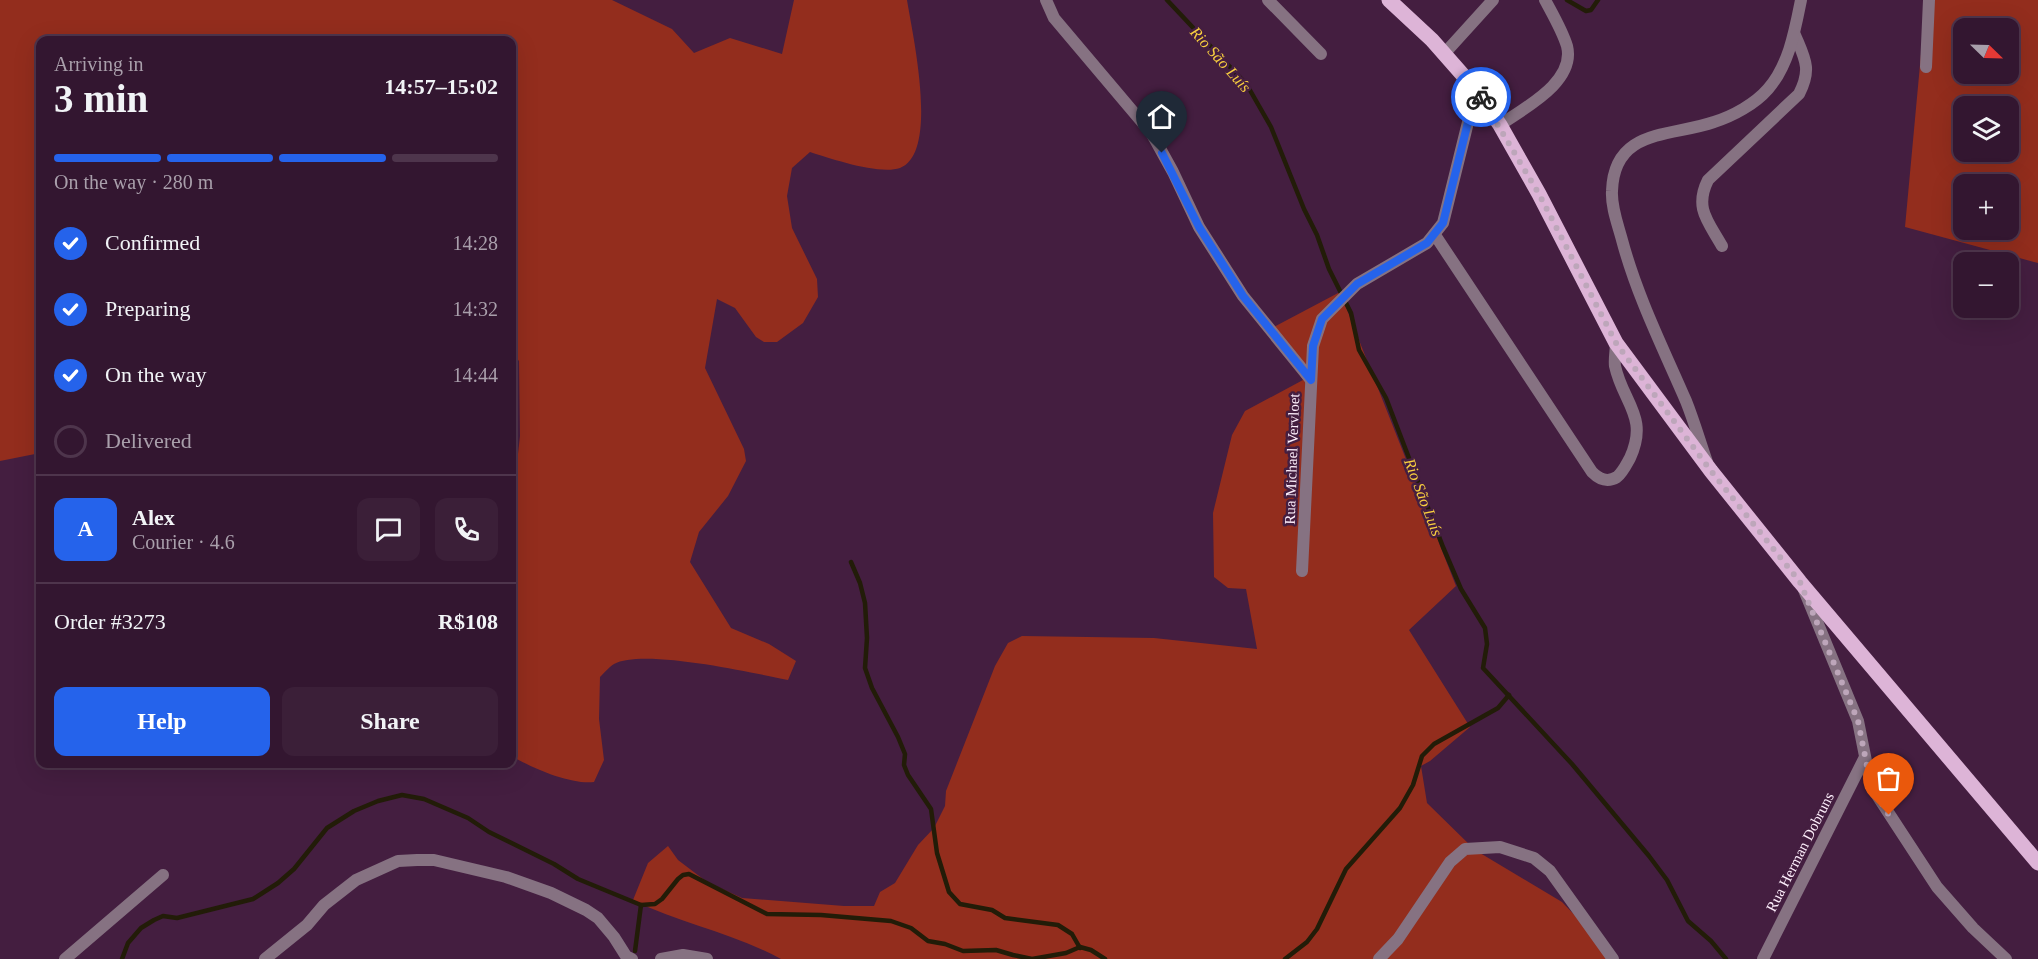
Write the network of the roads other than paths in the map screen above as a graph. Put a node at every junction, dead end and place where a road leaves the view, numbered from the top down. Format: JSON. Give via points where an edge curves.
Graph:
{"nodes":[{"id":1,"x":1046,"y":0,"type":"edge"},
{"id":2,"x":1268,"y":0,"type":"edge"},
{"id":3,"x":1389,"y":0,"type":"edge"},
{"id":4,"x":1493,"y":0,"type":"edge"},
{"id":5,"x":1545,"y":0,"type":"edge"},
{"id":6,"x":1801,"y":0,"type":"edge"},
{"id":7,"x":1929,"y":0,"type":"edge"},
{"id":8,"x":1795,"y":35,"type":"junction"},
{"id":9,"x":1321,"y":54,"type":"dead end"},
{"id":10,"x":1444,"y":54,"type":"junction"},
{"id":11,"x":1926,"y":67,"type":"dead end"},
{"id":12,"x":1476,"y":90,"type":"junction"},
{"id":13,"x":1500,"y":125,"type":"junction"},
{"id":14,"x":1435,"y":235,"type":"junction"},
{"id":15,"x":1722,"y":246,"type":"dead end"},
{"id":16,"x":1616,"y":343,"type":"junction"},
{"id":17,"x":1311,"y":380,"type":"junction"},
{"id":18,"x":1711,"y":471,"type":"junction"},
{"id":19,"x":1302,"y":571,"type":"dead end"},
{"id":20,"x":1800,"y":582,"type":"junction"},
{"id":21,"x":1864,"y":759,"type":"junction"},
{"id":22,"x":2038,"y":863,"type":"edge"},
{"id":23,"x":163,"y":875,"type":"dead end"},
{"id":24,"x":65,"y":959,"type":"edge"},
{"id":25,"x":265,"y":959,"type":"edge"},
{"id":26,"x":632,"y":959,"type":"edge"},
{"id":27,"x":661,"y":959,"type":"edge"},
{"id":28,"x":707,"y":959,"type":"edge"},
{"id":29,"x":1379,"y":959,"type":"edge"},
{"id":30,"x":1613,"y":959,"type":"edge"},
{"id":31,"x":1763,"y":959,"type":"edge"},
{"id":32,"x":2006,"y":959,"type":"edge"}],
"edges":[{"from":1,"to":17,"type":"street","via":[[1054,18],[1152,134],[1199,227],[1237,286]]},
{"from":2,"to":9,"type":"street"},
{"from":3,"to":10,"type":"main road"},
{"from":4,"to":10,"type":"street"},
{"from":5,"to":13,"type":"street","via":[[1567,47],[1566,69],[1553,87]]},
{"from":6,"to":8,"type":"street"},
{"from":7,"to":11,"type":"street"},
{"from":8,"to":15,"type":"street","via":[[1807,66],[1806,81],[1799,93],[1708,180],[1702,192],[1703,211]]},
{"from":8,"to":18,"type":"street","via":[[1768,89],[1747,107],[1714,122],[1636,143],[1619,162],[1614,176],[1612,193],[1629,267]]},
{"from":10,"to":12,"type":"main road"},
{"from":12,"to":13,"type":"main road"},
{"from":12,"to":14,"type":"street","name":"Rua Michael Vervloet","via":[[1449,206]]},
{"from":13,"to":16,"type":"main road"},
{"from":14,"to":16,"type":"street","via":[[1601,480],[1621,473],[1638,430],[1615,365]]},
{"from":14,"to":17,"type":"street","name":"Rua Michael Vervloet","via":[[1357,284],[1322,319],[1313,346]]},
{"from":16,"to":18,"type":"main road"},
{"from":17,"to":19,"type":"street","name":"Rua Michael Vervloet"},
{"from":18,"to":20,"type":"main road"},
{"from":20,"to":21,"type":"street","via":[[1858,721]]},
{"from":20,"to":22,"type":"main road"},
{"from":21,"to":31,"type":"street","name":"Rua Herman Dobruns"},
{"from":21,"to":32,"type":"street","via":[[1871,786],[1937,886]]},
{"from":23,"to":24,"type":"street"},
{"from":25,"to":26,"type":"street","via":[[356,880],[398,861],[434,860],[506,877],[586,910],[598,918]]},
{"from":27,"to":28,"type":"street","via":[[683,955]]},
{"from":29,"to":30,"type":"street","via":[[1398,939],[1450,862],[1465,849],[1483,847],[1534,858],[1550,871]]}]}
